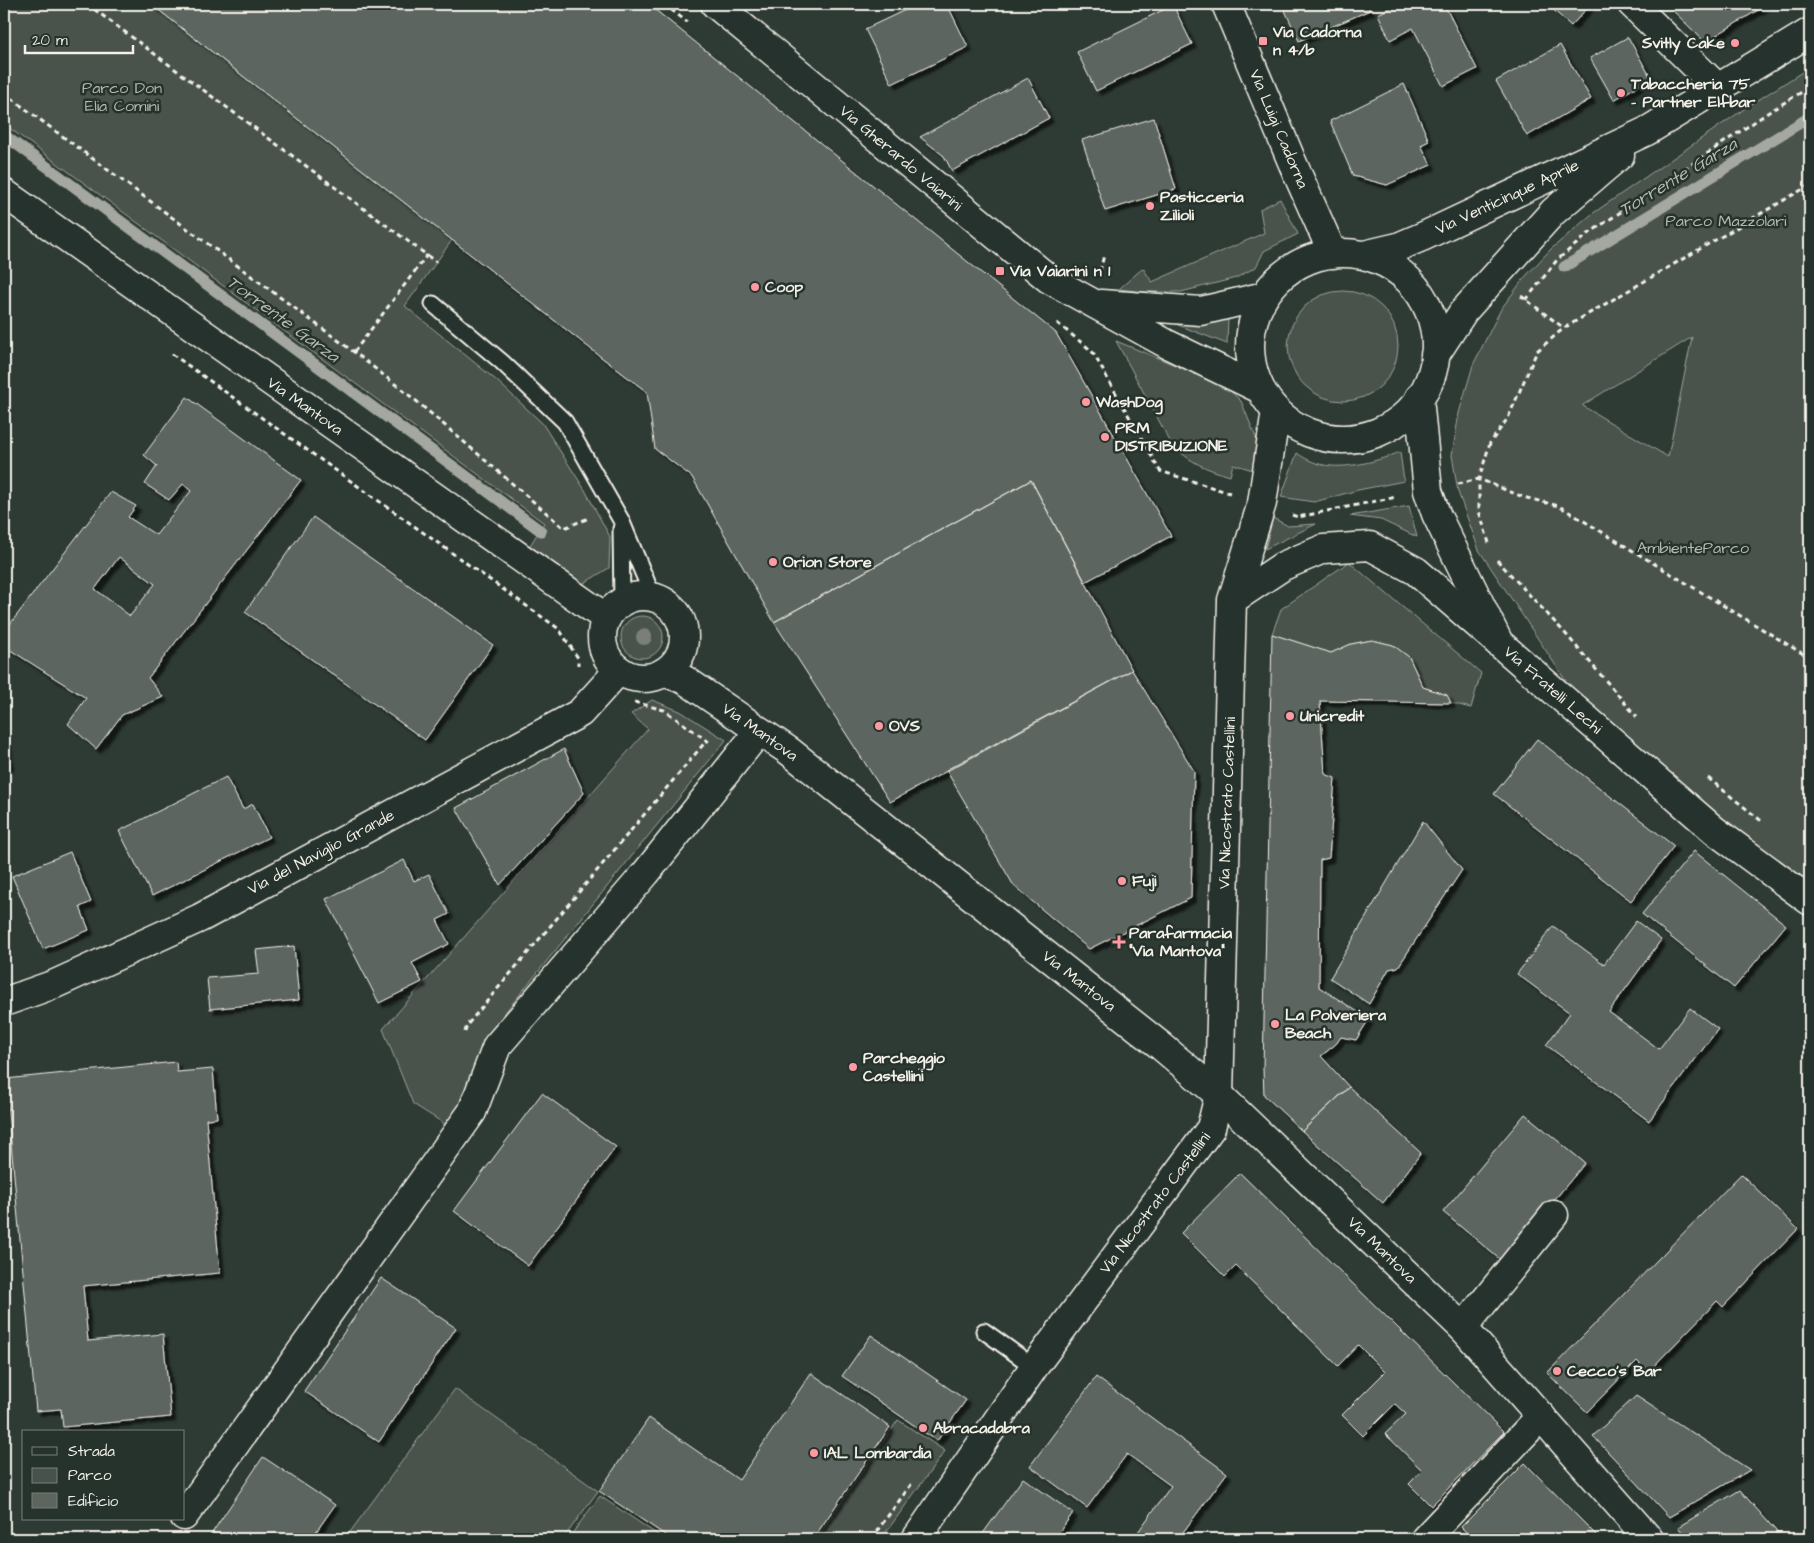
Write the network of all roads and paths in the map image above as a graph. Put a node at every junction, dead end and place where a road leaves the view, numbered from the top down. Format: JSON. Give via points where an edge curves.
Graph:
{"nodes":[{"id":1,"x":87,"y":4,"type":"edge"},
{"id":2,"x":714,"y":4,"type":"edge"},
{"id":3,"x":1226,"y":4,"type":"edge"},
{"id":4,"x":1632,"y":4,"type":"edge"},
{"id":5,"x":1810,"y":32,"type":"edge"},
{"id":6,"x":1810,"y":87,"type":"edge"},
{"id":7,"x":1718,"y":88,"type":"junction"},
{"id":8,"x":4,"y":93,"type":"edge"},
{"id":9,"x":1647,"y":131,"type":"junction"},
{"id":10,"x":1810,"y":185,"type":"edge"},
{"id":11,"x":4,"y":193,"type":"edge"},
{"id":12,"x":1333,"y":254,"type":"junction"},
{"id":13,"x":426,"y":255,"type":"junction"},
{"id":14,"x":1364,"y":255,"type":"junction"},
{"id":15,"x":436,"y":262,"type":"dead end"},
{"id":16,"x":1514,"y":291,"type":"dead end"},
{"id":17,"x":1264,"y":296,"type":"junction"},
{"id":18,"x":1526,"y":300,"type":"junction"},
{"id":19,"x":433,"y":304,"type":"dead end"},
{"id":20,"x":1092,"y":304,"type":"junction"},
{"id":21,"x":1564,"y":328,"type":"junction"},
{"id":22,"x":165,"y":350,"type":"dead end"},
{"id":23,"x":1092,"y":351,"type":"dead end"},
{"id":24,"x":354,"y":352,"type":"junction"},
{"id":25,"x":1436,"y":355,"type":"junction"},
{"id":26,"x":1260,"y":389,"type":"junction"},
{"id":27,"x":1420,"y":398,"type":"junction"},
{"id":28,"x":1276,"y":411,"type":"junction"},
{"id":29,"x":1479,"y":479,"type":"junction"},
{"id":30,"x":1233,"y":494,"type":"dead end"},
{"id":31,"x":1398,"y":497,"type":"dead end"},
{"id":32,"x":598,"y":514,"type":"dead end"},
{"id":33,"x":1291,"y":514,"type":"dead end"},
{"id":34,"x":621,"y":520,"type":"junction"},
{"id":35,"x":1490,"y":547,"type":"dead end"},
{"id":36,"x":1493,"y":556,"type":"dead end"},
{"id":37,"x":653,"y":597,"type":"junction"},
{"id":38,"x":1232,"y":600,"type":"junction"},
{"id":39,"x":614,"y":610,"type":"junction"},
{"id":40,"x":1499,"y":643,"type":"junction"},
{"id":41,"x":1810,"y":658,"type":"edge"},
{"id":42,"x":619,"y":670,"type":"junction"},
{"id":43,"x":664,"y":672,"type":"junction"},
{"id":44,"x":598,"y":693,"type":"junction"},
{"id":45,"x":1643,"y":724,"type":"dead end"},
{"id":46,"x":759,"y":731,"type":"junction"},
{"id":47,"x":736,"y":760,"type":"junction"},
{"id":48,"x":1703,"y":774,"type":"dead end"},
{"id":49,"x":1764,"y":824,"type":"dead end"},
{"id":50,"x":1810,"y":901,"type":"edge"},
{"id":51,"x":4,"y":1002,"type":"edge"},
{"id":52,"x":1219,"y":1095,"type":"junction"},
{"id":53,"x":1554,"y":1215,"type":"dead end"},
{"id":54,"x":1463,"y":1328,"type":"junction"},
{"id":55,"x":984,"y":1331,"type":"dead end"},
{"id":56,"x":1034,"y":1367,"type":"junction"},
{"id":57,"x":1541,"y":1416,"type":"junction"},
{"id":58,"x":916,"y":1478,"type":"dead end"},
{"id":59,"x":185,"y":1513,"type":"edge"},
{"id":60,"x":871,"y":1539,"type":"edge"},
{"id":61,"x":916,"y":1539,"type":"edge"},
{"id":62,"x":1426,"y":1539,"type":"edge"},
{"id":63,"x":1649,"y":1539,"type":"edge"}],
"edges":[{"from":1,"to":13,"type":"path"},
{"from":2,"to":20,"type":"main road","name":"Via Gherardo Vaiarini","via":[[1049,279]]},
{"from":3,"to":12,"type":"main road","name":"Via Luigi Cadorna"},
{"from":4,"to":7,"type":"main road"},
{"from":5,"to":7,"type":"main road","name":"Via Venticinque Aprile"},
{"from":6,"to":18,"type":"path","via":[[1591,232],[1557,260]]},
{"from":7,"to":9,"type":"main road","name":"Via Venticinque Aprile"},
{"from":8,"to":24,"type":"path"},
{"from":9,"to":14,"type":"main road","name":"Via Venticinque Aprile","via":[[1424,236],[1398,247]]},
{"from":9,"to":25,"type":"main road","name":"Via Venticinque Aprile","via":[[1553,212],[1463,312]]},
{"from":10,"to":21,"type":"path"},
{"from":11,"to":39,"type":"main road","name":"Via Mantova"},
{"from":12,"to":14,"type":"main road"},
{"from":12,"to":17,"type":"main road","via":[[1312,258],[1293,267]]},
{"from":13,"to":15,"type":"path"},
{"from":13,"to":24,"type":"path"},
{"from":14,"to":25,"type":"main road","via":[[1403,274],[1417,288],[1433,321]]},
{"from":16,"to":18,"type":"path"},
{"from":17,"to":20,"type":"main road","name":"Via Gherardo Vaiarini","via":[[1201,311]]},
{"from":17,"to":26,"type":"main road","via":[[1254,318],[1250,342],[1252,366]]},
{"from":18,"to":21,"type":"path"},
{"from":19,"to":34,"type":"lane","via":[[566,422]]},
{"from":20,"to":26,"type":"main road","name":"Via Gherardo Vaiarini"},
{"from":21,"to":29,"type":"path","via":[[1537,351],[1508,418],[1490,443]]},
{"from":22,"to":44,"type":"path","via":[[559,629],[578,658],[575,689]]},
{"from":23,"to":30,"type":"path","via":[[1160,471]]},
{"from":24,"to":32,"type":"path","via":[[414,399],[564,528]]},
{"from":25,"to":27,"type":"main road","via":[[1430,380]]},
{"from":26,"to":28,"type":"main road"},
{"from":27,"to":28,"type":"main road","via":[[1404,416],[1384,429],[1362,437],[1339,439],[1316,435]]},
{"from":27,"to":40,"type":"main road","name":"Via Fratelli Lechi","via":[[1428,491]]},
{"from":28,"to":38,"type":"main road","name":"Via Nicostrato Castellini","via":[[1262,503]]},
{"from":29,"to":35,"type":"path","via":[[1479,511]]},
{"from":29,"to":41,"type":"path","via":[[1523,497],[1559,506]]},
{"from":31,"to":33,"type":"path","via":[[1298,517]]},
{"from":34,"to":37,"type":"lane"},
{"from":34,"to":39,"type":"lane"},
{"from":36,"to":45,"type":"path"},
{"from":37,"to":39,"type":"main road","via":[[632,598]]},
{"from":37,"to":43,"type":"main road","via":[[668,603],[684,630],[684,646],[676,661]]},
{"from":38,"to":40,"type":"main road","via":[[1283,566],[1323,549],[1370,546],[1416,570]]},
{"from":38,"to":52,"type":"main road","name":"Via Nicostrato Castellini"},
{"from":39,"to":42,"type":"main road","via":[[602,632],[603,646],[609,660]]},
{"from":40,"to":50,"type":"main road","name":"Via Fratelli Lechi","via":[[1714,830]]},
{"from":42,"to":43,"type":"main road","via":[[634,677]]},
{"from":42,"to":44,"type":"main road","name":"Via del Naviglio Grande"},
{"from":43,"to":46,"type":"main road","name":"Via Mantova","via":[[685,680]]},
{"from":44,"to":47,"type":"path","via":[[664,710]]},
{"from":44,"to":51,"type":"main road","name":"Via del Naviglio Grande","via":[[580,713],[200,918],[56,984]]},
{"from":46,"to":47,"type":"main road"},
{"from":46,"to":52,"type":"main road","name":"Via Mantova","via":[[804,763]]},
{"from":47,"to":59,"type":"main road","via":[[646,874],[497,1046],[472,1112]]},
{"from":48,"to":49,"type":"path"},
{"from":52,"to":54,"type":"main road","name":"Via Mantova"},
{"from":52,"to":56,"type":"main road","name":"Via Nicostrato Castellini","via":[[1211,1128]]},
{"from":53,"to":54,"type":"main road"},
{"from":54,"to":57,"type":"main road","name":"Via Mantova"},
{"from":55,"to":56,"type":"lane"},
{"from":56,"to":61,"type":"main road","name":"Via Nicostrato Castellini"},
{"from":57,"to":62,"type":"main road"},
{"from":57,"to":63,"type":"main road","name":"Via Mantova"},
{"from":58,"to":60,"type":"path"}]}
